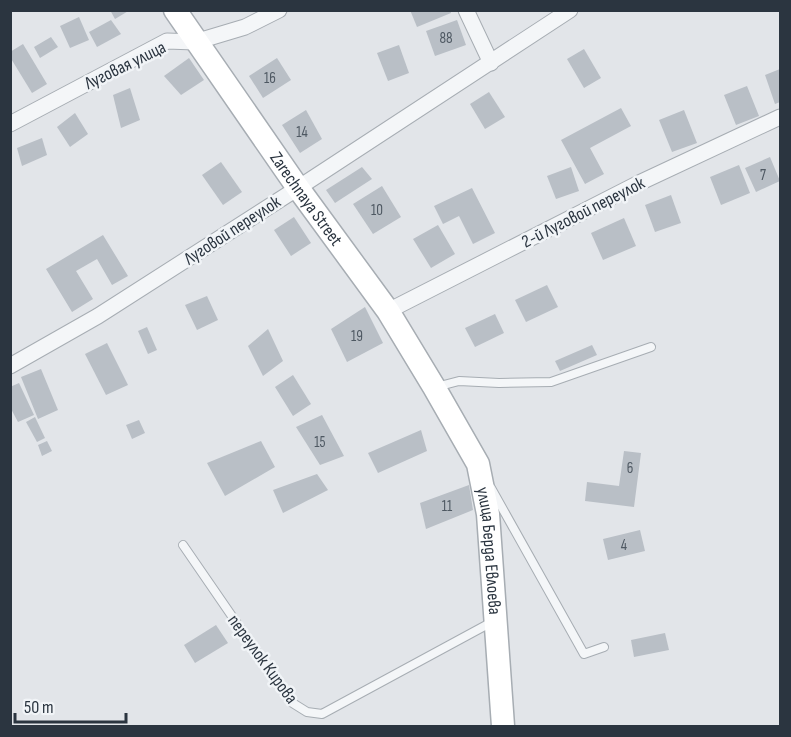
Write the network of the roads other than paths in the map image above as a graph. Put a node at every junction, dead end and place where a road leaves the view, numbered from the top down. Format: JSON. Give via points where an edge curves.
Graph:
{"nodes":[{"id":1,"x":175,"y":10,"type":"edge"},
{"id":2,"x":279,"y":10,"type":"edge"},
{"id":3,"x":466,"y":10,"type":"edge"},
{"id":4,"x":570,"y":10,"type":"edge"},
{"id":5,"x":195,"y":42,"type":"junction"},
{"id":6,"x":491,"y":63,"type":"junction"},
{"id":7,"x":780,"y":117,"type":"edge"},
{"id":8,"x":10,"y":124,"type":"edge"},
{"id":9,"x":298,"y":188,"type":"junction"},
{"id":10,"x":388,"y":311,"type":"junction"},
{"id":11,"x":651,"y":347,"type":"dead end"},
{"id":12,"x":10,"y":366,"type":"edge"},
{"id":13,"x":434,"y":387,"type":"junction"},
{"id":14,"x":478,"y":464,"type":"junction"},
{"id":15,"x":183,"y":545,"type":"dead end"},
{"id":16,"x":496,"y":620,"type":"junction"},
{"id":17,"x":604,"y":647,"type":"dead end"},
{"id":18,"x":503,"y":726,"type":"edge"}],
"edges":[{"from":1,"to":5,"type":"street","name":"Zarechnaya Street"},
{"from":2,"to":5,"type":"street","name":"Луговая улица","via":[[245,27]]},
{"from":3,"to":6,"type":"street"},
{"from":4,"to":6,"type":"street","name":"Луговой переулок"},
{"from":5,"to":8,"type":"street","name":"Луговая улица","via":[[167,42]]},
{"from":5,"to":9,"type":"street","name":"Zarechnaya Street"},
{"from":6,"to":9,"type":"street","name":"Луговой переулок"},
{"from":7,"to":10,"type":"street","name":"2-й Луговой переулок","via":[[639,183]]},
{"from":9,"to":10,"type":"street","name":"Zarechnaya Street"},
{"from":9,"to":12,"type":"street","name":"Луговой переулок","via":[[98,316]]},
{"from":10,"to":13,"type":"street","name":"Zarechnaya Street"},
{"from":11,"to":13,"type":"lane","via":[[551,382],[459,381]]},
{"from":13,"to":14,"type":"street","name":"улица Берда Евлоева"},
{"from":14,"to":16,"type":"street","name":"улица Берда Евлоева","via":[[488,514]]},
{"from":14,"to":17,"type":"lane","via":[[584,654]]},
{"from":15,"to":16,"type":"lane","name":"переулок Кирова","via":[[291,702],[307,712],[322,714]]},
{"from":16,"to":18,"type":"street","name":"улица Берда Евлоева"}]}
